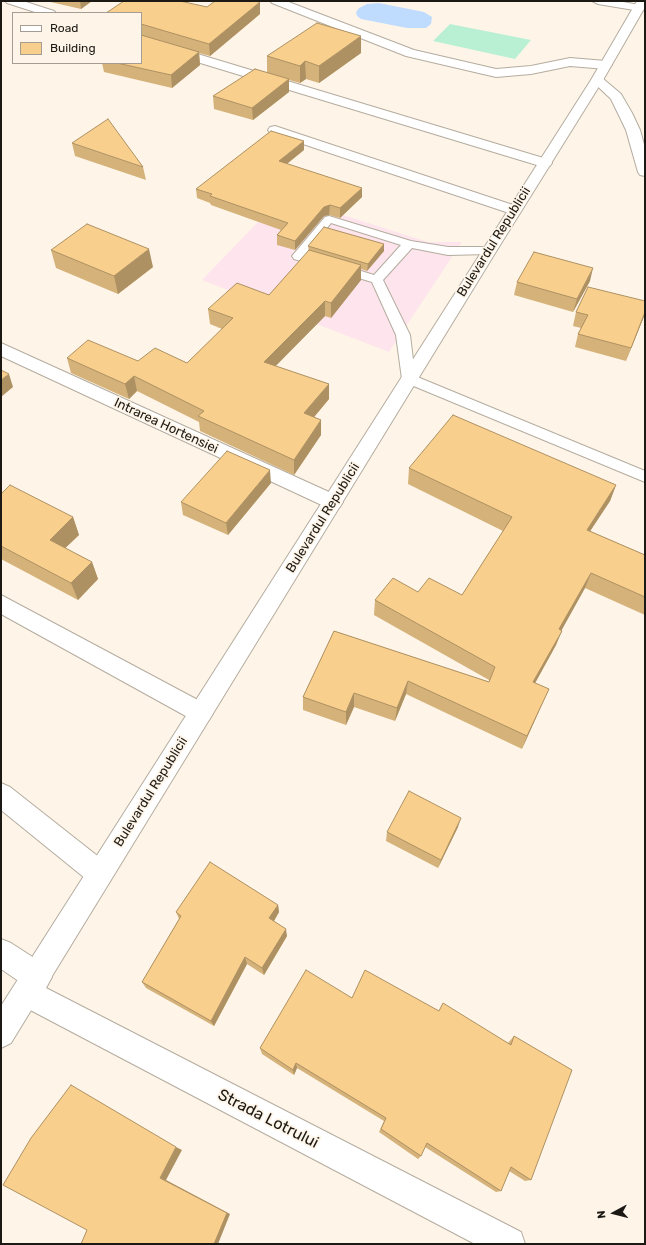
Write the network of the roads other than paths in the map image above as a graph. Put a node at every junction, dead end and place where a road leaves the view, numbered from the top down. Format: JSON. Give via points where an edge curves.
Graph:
{"nodes":[{"id":1,"x":11,"y":1,"type":"edge"},
{"id":2,"x":276,"y":1,"type":"edge"},
{"id":3,"x":598,"y":1,"type":"edge"},
{"id":4,"x":642,"y":5,"type":"edge"},
{"id":5,"x":47,"y":12,"type":"edge"},
{"id":6,"x":142,"y":41,"type":"edge"},
{"id":7,"x":606,"y":65,"type":"junction"},
{"id":8,"x":597,"y":80,"type":"junction"},
{"id":9,"x":275,"y":130,"type":"dead end"},
{"id":10,"x":545,"y":163,"type":"junction"},
{"id":11,"x":645,"y":172,"type":"edge"},
{"id":12,"x":514,"y":210,"type":"junction"},
{"id":13,"x":410,"y":244,"type":"junction"},
{"id":14,"x":489,"y":250,"type":"junction"},
{"id":15,"x":377,"y":280,"type":"junction"},
{"id":16,"x":1,"y":349,"type":"edge"},
{"id":17,"x":409,"y":379,"type":"junction"},
{"id":18,"x":645,"y":477,"type":"edge"},
{"id":19,"x":333,"y":502,"type":"junction"},
{"id":20,"x":1,"y":604,"type":"edge"},
{"id":21,"x":201,"y":712,"type":"junction"},
{"id":22,"x":1,"y":795,"type":"edge"},
{"id":23,"x":100,"y":874,"type":"junction"},
{"id":24,"x":1,"y":953,"type":"edge"},
{"id":25,"x":32,"y":985,"type":"junction"},
{"id":26,"x":1,"y":1033,"type":"edge"},
{"id":27,"x":509,"y":1244,"type":"edge"}],
"edges":[{"from":1,"to":5,"type":"street"},
{"from":2,"to":7,"type":"street","via":[[410,53],[496,73],[531,70],[570,62]]},
{"from":3,"to":4,"type":"street"},
{"from":4,"to":7,"type":"street","name":"Bulevardul Republicii"},
{"from":6,"to":10,"type":"street"},
{"from":7,"to":8,"type":"street","name":"Bulevardul Republicii"},
{"from":8,"to":10,"type":"street","name":"Bulevardul Republicii"},
{"from":8,"to":11,"type":"street","via":[[616,97],[625,113]]},
{"from":9,"to":12,"type":"street"},
{"from":10,"to":12,"type":"street","name":"Bulevardul Republicii"},
{"from":12,"to":14,"type":"street","name":"Bulevardul Republicii"},
{"from":13,"to":14,"type":"lane","via":[[448,251]]},
{"from":13,"to":15,"type":"lane"},
{"from":13,"to":15,"type":"lane","via":[[329,219],[298,256]]},
{"from":14,"to":17,"type":"street","name":"Bulevardul Republicii"},
{"from":15,"to":17,"type":"lane","via":[[403,335]]},
{"from":16,"to":19,"type":"street","name":"Intrarea Hortensiei"},
{"from":17,"to":18,"type":"lane"},
{"from":17,"to":19,"type":"street","name":"Bulevardul Republicii"},
{"from":19,"to":21,"type":"street","name":"Bulevardul Republicii"},
{"from":20,"to":21,"type":"street"},
{"from":21,"to":23,"type":"street","name":"Bulevardul Republicii"},
{"from":22,"to":23,"type":"street"},
{"from":23,"to":25,"type":"street","name":"Bulevardul Republicii"},
{"from":24,"to":25,"type":"street","name":"Strada Lotrului"},
{"from":25,"to":26,"type":"street","name":"Bulevardul Republicii"},
{"from":25,"to":27,"type":"street","name":"Strada Lotrului"}]}
